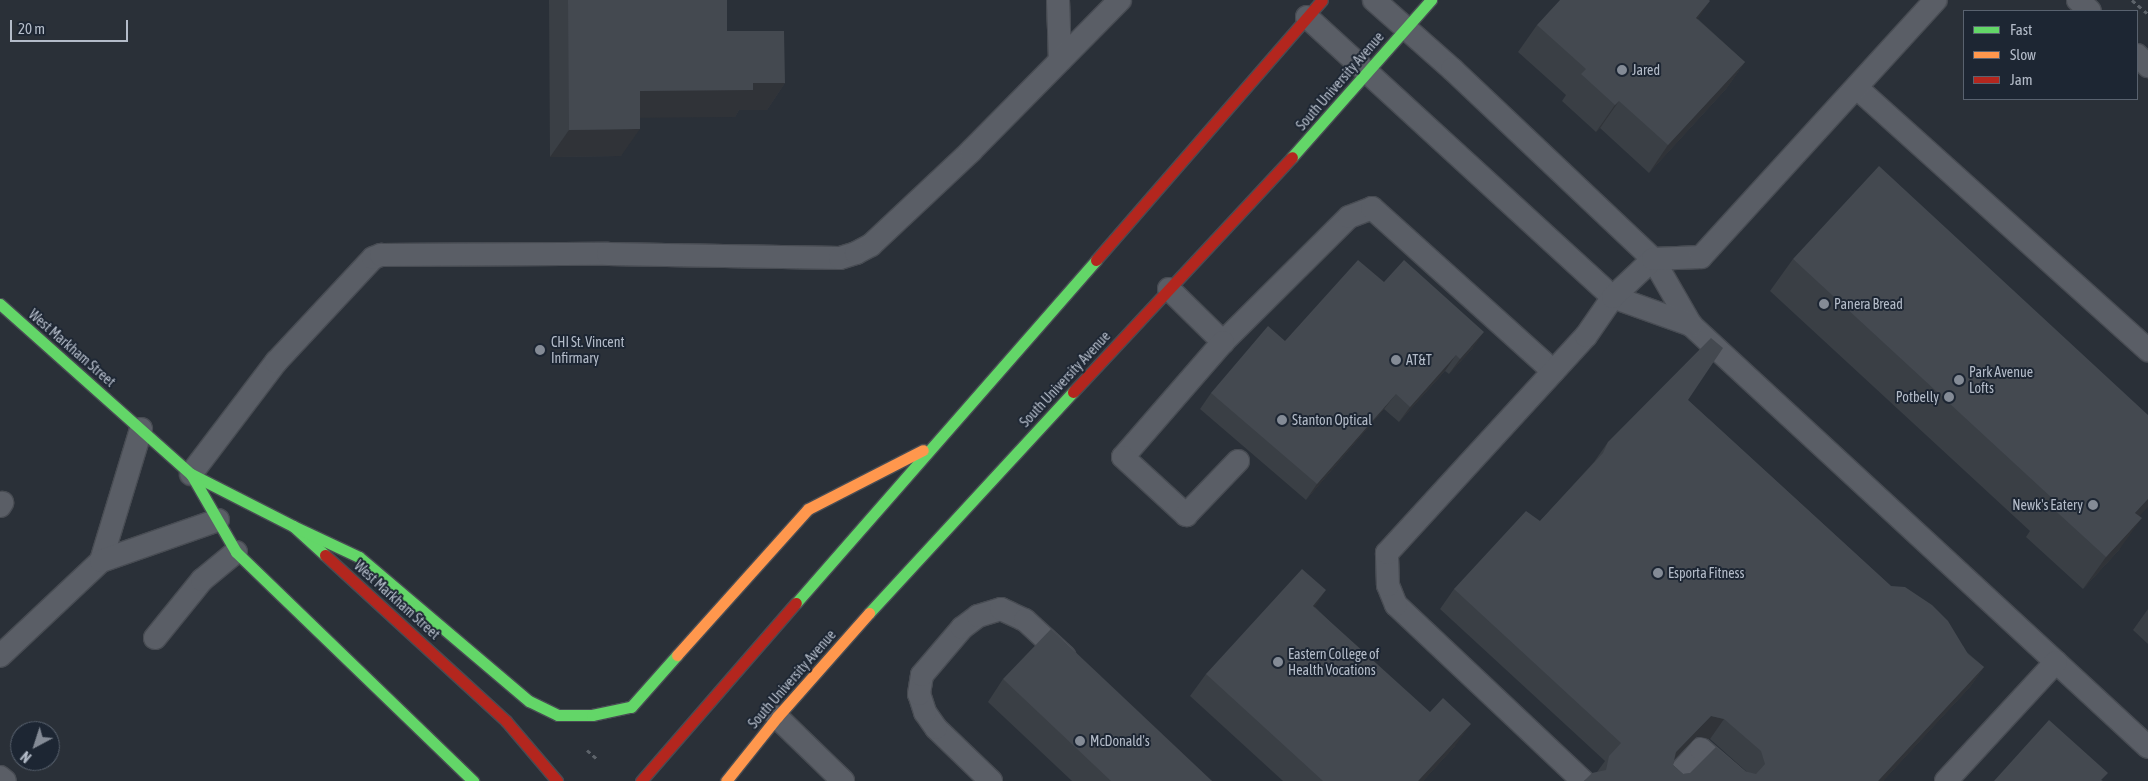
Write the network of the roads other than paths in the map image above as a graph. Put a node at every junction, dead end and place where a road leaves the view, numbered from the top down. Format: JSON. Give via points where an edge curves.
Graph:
{"nodes":[{"id":1,"x":1058,"y":0,"type":"edge"},
{"id":2,"x":1120,"y":0,"type":"edge"},
{"id":3,"x":1322,"y":0,"type":"edge"},
{"id":4,"x":1374,"y":0,"type":"edge"},
{"id":5,"x":1430,"y":0,"type":"edge"},
{"id":6,"x":1936,"y":0,"type":"edge"},
{"id":7,"x":2078,"y":0,"type":"edge"},
{"id":8,"x":2089,"y":10,"type":"edge"},
{"id":9,"x":1307,"y":17,"type":"junction"},
{"id":10,"x":1406,"y":28,"type":"junction"},
{"id":11,"x":2138,"y":56,"type":"edge"},
{"id":12,"x":1060,"y":60,"type":"junction"},
{"id":13,"x":2148,"y":66,"type":"edge"},
{"id":14,"x":1368,"y":74,"type":"junction"},
{"id":15,"x":1857,"y":88,"type":"junction"},
{"id":16,"x":1653,"y":259,"type":"junction"},
{"id":17,"x":1169,"y":289,"type":"junction"},
{"id":18,"x":1613,"y":297,"type":"junction"},
{"id":19,"x":0,"y":304,"type":"edge"},
{"id":20,"x":1691,"y":325,"type":"junction"},
{"id":21,"x":1223,"y":342,"type":"junction"},
{"id":22,"x":2148,"y":350,"type":"edge"},
{"id":23,"x":1554,"y":371,"type":"junction"},
{"id":24,"x":141,"y":429,"type":"junction"},
{"id":25,"x":936,"y":444,"type":"junction"},
{"id":26,"x":1238,"y":462,"type":"dead end"},
{"id":27,"x":191,"y":474,"type":"junction"},
{"id":28,"x":218,"y":520,"type":"junction"},
{"id":29,"x":293,"y":526,"type":"junction"},
{"id":30,"x":236,"y":552,"type":"junction"},
{"id":31,"x":101,"y":561,"type":"junction"},
{"id":32,"x":155,"y":638,"type":"dead end"},
{"id":33,"x":0,"y":656,"type":"edge"},
{"id":34,"x":2056,"y":662,"type":"junction"},
{"id":35,"x":1083,"y":674,"type":"edge"},
{"id":36,"x":777,"y":717,"type":"junction"},
{"id":37,"x":754,"y":746,"type":"junction"},
{"id":38,"x":2148,"y":747,"type":"edge"},
{"id":39,"x":473,"y":781,"type":"edge"},
{"id":40,"x":557,"y":781,"type":"edge"},
{"id":41,"x":641,"y":781,"type":"edge"},
{"id":42,"x":726,"y":781,"type":"edge"},
{"id":43,"x":735,"y":781,"type":"edge"},
{"id":44,"x":843,"y":781,"type":"edge"},
{"id":45,"x":990,"y":781,"type":"edge"},
{"id":46,"x":1583,"y":781,"type":"edge"},
{"id":47,"x":1672,"y":781,"type":"edge"},
{"id":48,"x":1738,"y":781,"type":"edge"},
{"id":49,"x":1946,"y":781,"type":"edge"}],
"edges":[{"from":1,"to":12,"type":"lane"},
{"from":2,"to":12,"type":"lane"},
{"from":3,"to":9,"type":"main road"},
{"from":4,"to":10,"type":"lane"},
{"from":5,"to":10,"type":"main road","name":"South University Avenue"},
{"from":6,"to":15,"type":"lane"},
{"from":7,"to":8,"type":"lane"},
{"from":9,"to":14,"type":"lane"},
{"from":9,"to":25,"type":"main road"},
{"from":10,"to":14,"type":"main road","name":"South University Avenue"},
{"from":10,"to":16,"type":"lane"},
{"from":11,"to":13,"type":"lane"},
{"from":12,"to":27,"type":"lane","via":[[972,151],[871,245],[840,258],[608,254],[381,255],[374,258],[276,362]]},
{"from":14,"to":17,"type":"main road","name":"South University Avenue"},
{"from":14,"to":18,"type":"lane"},
{"from":15,"to":16,"type":"lane","via":[[1701,257]]},
{"from":15,"to":22,"type":"lane"},
{"from":16,"to":18,"type":"lane"},
{"from":16,"to":20,"type":"lane"},
{"from":17,"to":21,"type":"lane"},
{"from":17,"to":36,"type":"main road","name":"South University Avenue","via":[[950,523]]},
{"from":18,"to":20,"type":"lane"},
{"from":18,"to":23,"type":"lane","via":[[1586,336]]},
{"from":19,"to":24,"type":"main road","name":"West Markham Street"},
{"from":20,"to":34,"type":"lane"},
{"from":21,"to":23,"type":"lane","via":[[1349,217],[1372,208]]},
{"from":21,"to":26,"type":"lane","via":[[1123,457],[1186,515]]},
{"from":23,"to":46,"type":"lane","via":[[1386,553],[1388,585],[1396,605]]},
{"from":24,"to":27,"type":"main road","name":"West Markham Street"},
{"from":24,"to":31,"type":"lane"},
{"from":25,"to":29,"type":"main road","via":[[808,509],[631,707],[592,715],[558,715],[529,701],[359,557]]},
{"from":25,"to":41,"type":"main road"},
{"from":27,"to":28,"type":"main road","name":"West Markham Street"},
{"from":27,"to":29,"type":"main road","name":"West Markham Street"},
{"from":28,"to":30,"type":"main road","name":"West Markham Street"},
{"from":28,"to":31,"type":"lane"},
{"from":29,"to":40,"type":"main road","name":"West Markham Street","via":[[506,721]]},
{"from":30,"to":32,"type":"lane","via":[[202,580]]},
{"from":30,"to":39,"type":"main road","name":"West Markham Street"},
{"from":31,"to":33,"type":"lane"},
{"from":34,"to":38,"type":"lane"},
{"from":34,"to":49,"type":"lane"},
{"from":35,"to":45,"type":"lane","via":[[1025,620],[1001,609],[978,616],[962,628],[922,675],[919,694],[925,712],[936,728]]},
{"from":36,"to":37,"type":"main road","name":"South University Avenue"},
{"from":36,"to":44,"type":"lane"},
{"from":37,"to":42,"type":"main road","name":"South University Avenue"},
{"from":37,"to":43,"type":"main road"},
{"from":47,"to":48,"type":"lane","via":[[1701,749]]}]}
